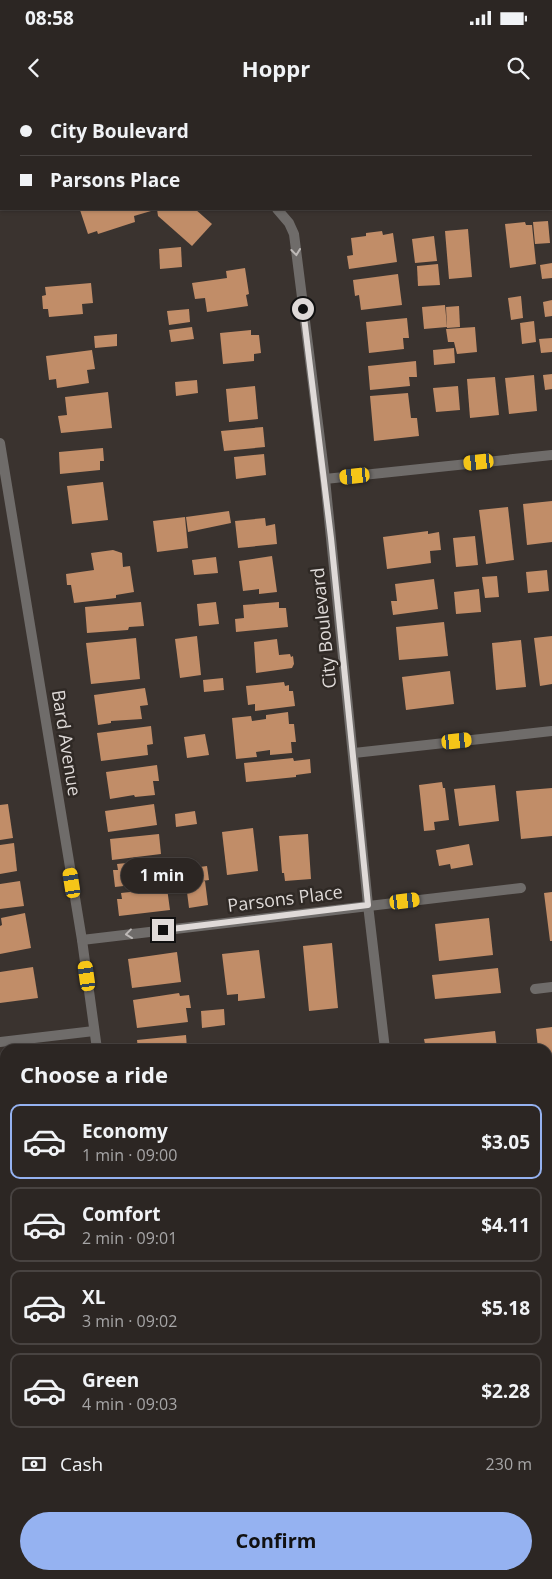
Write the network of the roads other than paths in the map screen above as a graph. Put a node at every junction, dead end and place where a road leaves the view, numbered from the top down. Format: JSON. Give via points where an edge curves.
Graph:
{"nodes":[{"id":1,"x":278,"y":210,"type":"edge"},
{"id":2,"x":0,"y":443,"type":"edge"},
{"id":3,"x":552,"y":455,"type":"edge"},
{"id":4,"x":324,"y":479,"type":"junction"},
{"id":5,"x":5,"y":503,"type":"edge"},
{"id":6,"x":552,"y":731,"type":"edge"},
{"id":7,"x":354,"y":753,"type":"junction"},
{"id":8,"x":521,"y":888,"type":"dead end"},
{"id":9,"x":368,"y":905,"type":"junction"},
{"id":10,"x":82,"y":940,"type":"junction"},
{"id":11,"x":552,"y":987,"type":"edge"},
{"id":12,"x":536,"y":989,"type":"dead end"},
{"id":13,"x":94,"y":1031,"type":"junction"},
{"id":14,"x":0,"y":1042,"type":"edge"},
{"id":15,"x":96,"y":1044,"type":"edge"},
{"id":16,"x":384,"y":1044,"type":"edge"}],
"edges":[{"from":1,"to":4,"type":"street","name":"City Boulevard","one_way":true,"via":[[294,234]]},
{"from":2,"to":5,"type":"street","name":"Bard Avenue"},
{"from":3,"to":4,"type":"street"},
{"from":4,"to":7,"type":"street","name":"City Boulevard"},
{"from":5,"to":10,"type":"street","name":"Bard Avenue"},
{"from":6,"to":7,"type":"street"},
{"from":7,"to":9,"type":"street","name":"City Boulevard"},
{"from":8,"to":9,"type":"street","name":"Parsons Place"},
{"from":9,"to":10,"type":"street","name":"Parsons Place","one_way":true},
{"from":9,"to":16,"type":"street","name":"City Boulevard"},
{"from":10,"to":13,"type":"street","name":"Bard Avenue"},
{"from":11,"to":12,"type":"street"},
{"from":13,"to":14,"type":"street"},
{"from":13,"to":15,"type":"street","name":"Bard Avenue"}]}
